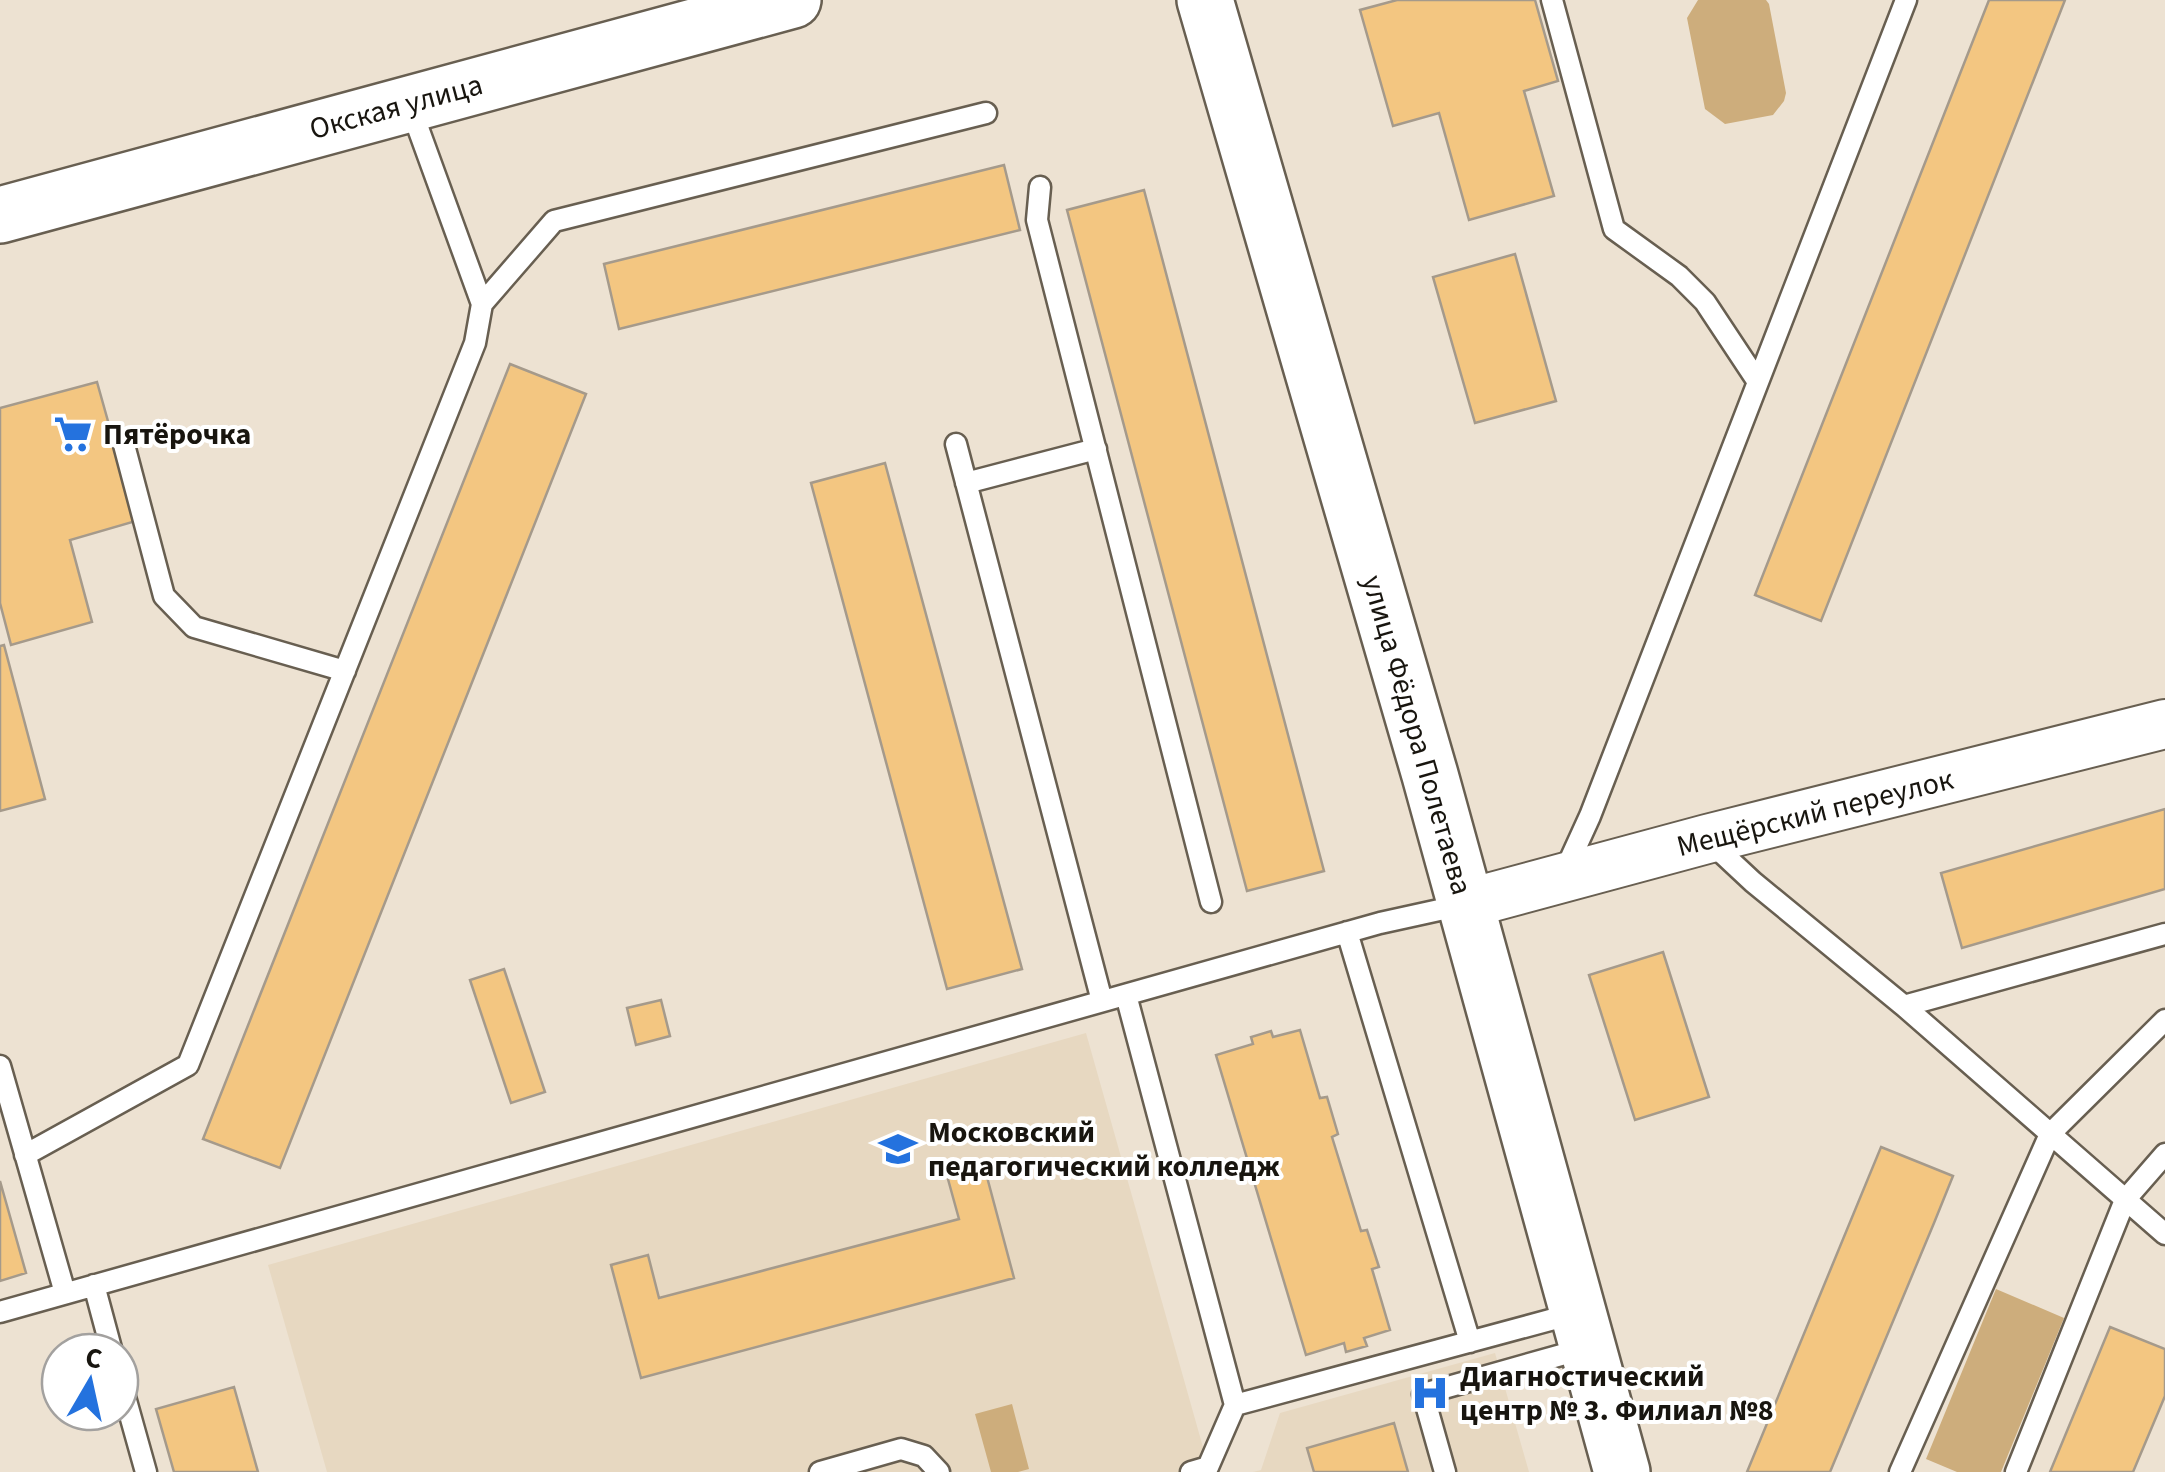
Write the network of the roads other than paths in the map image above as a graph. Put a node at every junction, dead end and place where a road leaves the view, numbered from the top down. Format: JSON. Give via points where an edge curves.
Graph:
{"nodes":[{"id":1,"x":793,"y":0,"type":"edge"},
{"id":2,"x":1205,"y":0,"type":"edge"},
{"id":3,"x":1552,"y":0,"type":"edge"},
{"id":4,"x":1906,"y":0,"type":"edge"},
{"id":5,"x":409,"y":103,"type":"junction"},
{"id":6,"x":986,"y":114,"type":"dead end"},
{"id":7,"x":1040,"y":187,"type":"dead end"},
{"id":8,"x":0,"y":215,"type":"edge"},
{"id":9,"x":482,"y":304,"type":"junction"},
{"id":10,"x":1758,"y":382,"type":"junction"},
{"id":11,"x":123,"y":441,"type":"dead end"},
{"id":12,"x":956,"y":444,"type":"dead end"},
{"id":13,"x":1096,"y":449,"type":"junction"},
{"id":14,"x":966,"y":484,"type":"junction"},
{"id":15,"x":345,"y":670,"type":"junction"},
{"id":16,"x":2165,"y":724,"type":"edge"},
{"id":17,"x":1707,"y":840,"type":"junction"},
{"id":18,"x":1562,"y":878,"type":"junction"},
{"id":19,"x":1211,"y":902,"type":"dead end"},
{"id":20,"x":1466,"y":904,"type":"junction"},
{"id":21,"x":1348,"y":932,"type":"junction"},
{"id":22,"x":2165,"y":934,"type":"edge"},
{"id":23,"x":1126,"y":994,"type":"junction"},
{"id":24,"x":1102,"y":1000,"type":"junction"},
{"id":25,"x":1904,"y":1006,"type":"junction"},
{"id":26,"x":2165,"y":1020,"type":"edge"},
{"id":27,"x":0,"y":1066,"type":"edge"},
{"id":28,"x":2050,"y":1134,"type":"junction"},
{"id":29,"x":2165,"y":1154,"type":"edge"},
{"id":30,"x":26,"y":1155,"type":"junction"},
{"id":31,"x":2125,"y":1200,"type":"junction"},
{"id":32,"x":2165,"y":1234,"type":"edge"},
{"id":33,"x":94,"y":1285,"type":"junction"},
{"id":34,"x":65,"y":1294,"type":"junction"},
{"id":35,"x":0,"y":1312,"type":"edge"},
{"id":36,"x":1583,"y":1330,"type":"junction"},
{"id":37,"x":107,"y":1332,"type":"edge"},
{"id":38,"x":1470,"y":1342,"type":"junction"},
{"id":39,"x":1236,"y":1404,"type":"junction"},
{"id":40,"x":135,"y":1432,"type":"edge"},
{"id":41,"x":146,"y":1472,"type":"edge"},
{"id":42,"x":820,"y":1472,"type":"edge"},
{"id":43,"x":939,"y":1472,"type":"edge"},
{"id":44,"x":1191,"y":1472,"type":"edge"},
{"id":45,"x":1446,"y":1472,"type":"edge"},
{"id":46,"x":1622,"y":1472,"type":"edge"},
{"id":47,"x":1900,"y":1472,"type":"edge"},
{"id":48,"x":2016,"y":1472,"type":"edge"}],
"edges":[{"from":1,"to":5,"type":"main road","name":"Окская улица"},
{"from":2,"to":20,"type":"main road","name":"улица Фёдора Полетаева"},
{"from":3,"to":10,"type":"lane","via":[[1614,228],[1706,302]]},
{"from":4,"to":10,"type":"lane"},
{"from":5,"to":8,"type":"main road","name":"Окская улица"},
{"from":5,"to":9,"type":"lane"},
{"from":6,"to":9,"type":"lane","via":[[554,220]]},
{"from":7,"to":13,"type":"lane","via":[[1037,220]]},
{"from":9,"to":15,"type":"lane","via":[[476,343]]},
{"from":10,"to":18,"type":"lane"},
{"from":11,"to":15,"type":"lane","via":[[164,596],[194,626]]},
{"from":12,"to":14,"type":"lane"},
{"from":13,"to":14,"type":"lane"},
{"from":13,"to":19,"type":"lane"},
{"from":14,"to":24,"type":"lane"},
{"from":15,"to":30,"type":"lane","via":[[188,1065]]},
{"from":16,"to":17,"type":"street","name":"Мещёрский переулок"},
{"from":17,"to":18,"type":"street","name":"Мещёрский переулок"},
{"from":17,"to":25,"type":"lane"},
{"from":18,"to":20,"type":"street","name":"Мещёрский переулок"},
{"from":20,"to":21,"type":"lane"},
{"from":20,"to":36,"type":"main road","name":"улица Фёдора Полетаева"},
{"from":21,"to":23,"type":"lane"},
{"from":21,"to":38,"type":"lane"},
{"from":22,"to":25,"type":"lane"},
{"from":23,"to":24,"type":"lane"},
{"from":23,"to":39,"type":"lane"},
{"from":24,"to":33,"type":"lane"},
{"from":25,"to":28,"type":"lane"},
{"from":26,"to":28,"type":"lane"},
{"from":27,"to":30,"type":"lane"},
{"from":28,"to":31,"type":"lane"},
{"from":28,"to":47,"type":"lane"},
{"from":29,"to":31,"type":"lane"},
{"from":30,"to":34,"type":"lane"},
{"from":31,"to":32,"type":"lane"},
{"from":31,"to":48,"type":"lane"},
{"from":33,"to":34,"type":"lane"},
{"from":33,"to":37,"type":"lane"},
{"from":34,"to":35,"type":"lane"},
{"from":36,"to":38,"type":"lane"},
{"from":36,"to":45,"type":"lane","via":[[1424,1394]]},
{"from":36,"to":46,"type":"main road","name":"улица Фёдора Полетаева"},
{"from":38,"to":39,"type":"lane"},
{"from":39,"to":44,"type":"lane","via":[[1208,1468]]},
{"from":40,"to":41,"type":"lane"},
{"from":42,"to":43,"type":"lane","via":[[901,1450],[924,1456]]}]}
